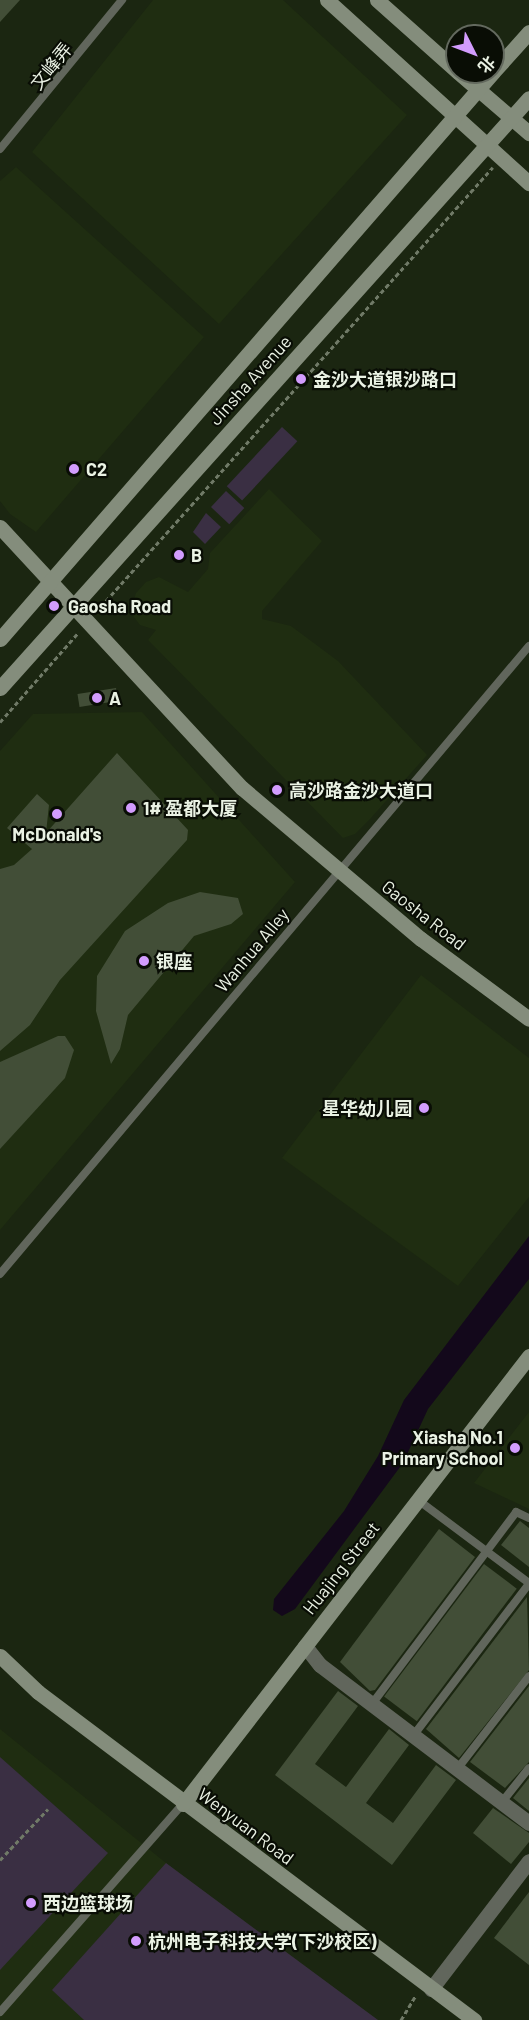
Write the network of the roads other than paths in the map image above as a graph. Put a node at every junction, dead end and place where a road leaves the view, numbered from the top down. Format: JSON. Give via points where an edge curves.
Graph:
{"nodes":[{"id":1,"x":122,"y":0,"type":"edge"},
{"id":2,"x":327,"y":0,"type":"edge"},
{"id":3,"x":377,"y":0,"type":"edge"},
{"id":4,"x":529,"y":32,"type":"edge"},
{"id":5,"x":505,"y":59,"type":"edge"},
{"id":6,"x":445,"y":60,"type":"edge"},
{"id":7,"x":472,"y":84,"type":"edge"},
{"id":8,"x":482,"y":84,"type":"edge"},
{"id":9,"x":477,"y":89,"type":"junction"},
{"id":10,"x":529,"y":98,"type":"edge"},
{"id":11,"x":458,"y":116,"type":"junction"},
{"id":12,"x":512,"y":118,"type":"junction"},
{"id":13,"x":529,"y":133,"type":"edge"},
{"id":14,"x":488,"y":147,"type":"junction"},
{"id":15,"x":0,"y":149,"type":"edge"},
{"id":16,"x":529,"y":183,"type":"edge"},
{"id":17,"x":0,"y":527,"type":"edge"},
{"id":18,"x":49,"y":583,"type":"junction"},
{"id":19,"x":74,"y":604,"type":"junction"},
{"id":20,"x":0,"y":639,"type":"edge"},
{"id":21,"x":529,"y":646,"type":"edge"},
{"id":22,"x":0,"y":688,"type":"edge"},
{"id":23,"x":338,"y":872,"type":"junction"},
{"id":24,"x":529,"y":1019,"type":"edge"},
{"id":25,"x":0,"y":1274,"type":"edge"},
{"id":26,"x":529,"y":1356,"type":"edge"},
{"id":27,"x":418,"y":1500,"type":"junction"},
{"id":28,"x":529,"y":1518,"type":"edge"},
{"id":29,"x":487,"y":1551,"type":"junction"},
{"id":30,"x":529,"y":1583,"type":"edge"},
{"id":31,"x":305,"y":1646,"type":"junction"},
{"id":32,"x":0,"y":1656,"type":"edge"},
{"id":33,"x":529,"y":1676,"type":"edge"},
{"id":34,"x":372,"y":1704,"type":"junction"},
{"id":35,"x":413,"y":1736,"type":"junction"},
{"id":36,"x":458,"y":1768,"type":"junction"},
{"id":37,"x":529,"y":1768,"type":"edge"},
{"id":38,"x":502,"y":1802,"type":"junction"},
{"id":39,"x":183,"y":1804,"type":"junction"},
{"id":40,"x":529,"y":1823,"type":"edge"},
{"id":41,"x":529,"y":1862,"type":"edge"},
{"id":42,"x":431,"y":1989,"type":"junction"},
{"id":43,"x":0,"y":2012,"type":"edge"},
{"id":44,"x":474,"y":2020,"type":"edge"}],
"edges":[{"from":1,"to":15,"type":"lane","name":"文峰弄"},
{"from":2,"to":11,"type":"main road"},
{"from":3,"to":6,"type":"main road"},
{"from":4,"to":5,"type":"main road","name":"Jinsha Avenue"},
{"from":7,"to":9,"type":"main road"},
{"from":8,"to":9,"type":"main road","name":"Jinsha Avenue"},
{"from":9,"to":11,"type":"main road","name":"Jinsha Avenue"},
{"from":9,"to":12,"type":"main road"},
{"from":10,"to":12,"type":"main road","name":"Jinsha Avenue"},
{"from":11,"to":14,"type":"main road"},
{"from":11,"to":18,"type":"main road","name":"Jinsha Avenue"},
{"from":12,"to":13,"type":"main road"},
{"from":12,"to":14,"type":"main road","name":"Jinsha Avenue"},
{"from":14,"to":16,"type":"main road"},
{"from":14,"to":19,"type":"main road","name":"Jinsha Avenue"},
{"from":17,"to":18,"type":"main road","name":"Gaosha Road"},
{"from":18,"to":19,"type":"main road","name":"Gaosha Road"},
{"from":18,"to":20,"type":"main road","name":"Jinsha Avenue"},
{"from":19,"to":22,"type":"main road","name":"Jinsha Avenue"},
{"from":19,"to":23,"type":"main road","name":"Gaosha Road","via":[[242,788]]},
{"from":21,"to":23,"type":"lane","name":"Wanhua Alley"},
{"from":23,"to":24,"type":"main road","name":"Gaosha Road"},
{"from":23,"to":25,"type":"lane","name":"Wanhua Alley"},
{"from":26,"to":27,"type":"main road","name":"Huajing Street"},
{"from":27,"to":29,"type":"lane"},
{"from":27,"to":31,"type":"main road","name":"Huajing Street"},
{"from":28,"to":29,"type":"lane","via":[[516,1512]]},
{"from":29,"to":30,"type":"lane"},
{"from":29,"to":34,"type":"lane"},
{"from":30,"to":35,"type":"lane"},
{"from":31,"to":34,"type":"street","via":[[320,1665]]},
{"from":31,"to":39,"type":"main road","name":"Huajing Street"},
{"from":32,"to":39,"type":"main road","name":"Wenyuan Road","via":[[38,1692]]},
{"from":33,"to":36,"type":"lane"},
{"from":34,"to":35,"type":"street"},
{"from":35,"to":36,"type":"street"},
{"from":36,"to":38,"type":"street"},
{"from":37,"to":38,"type":"lane"},
{"from":38,"to":40,"type":"street"},
{"from":39,"to":42,"type":"main road","name":"Wenyuan Road"},
{"from":39,"to":43,"type":"lane"},
{"from":41,"to":42,"type":"street"},
{"from":42,"to":44,"type":"main road","name":"Wenyuan Road"}]}
